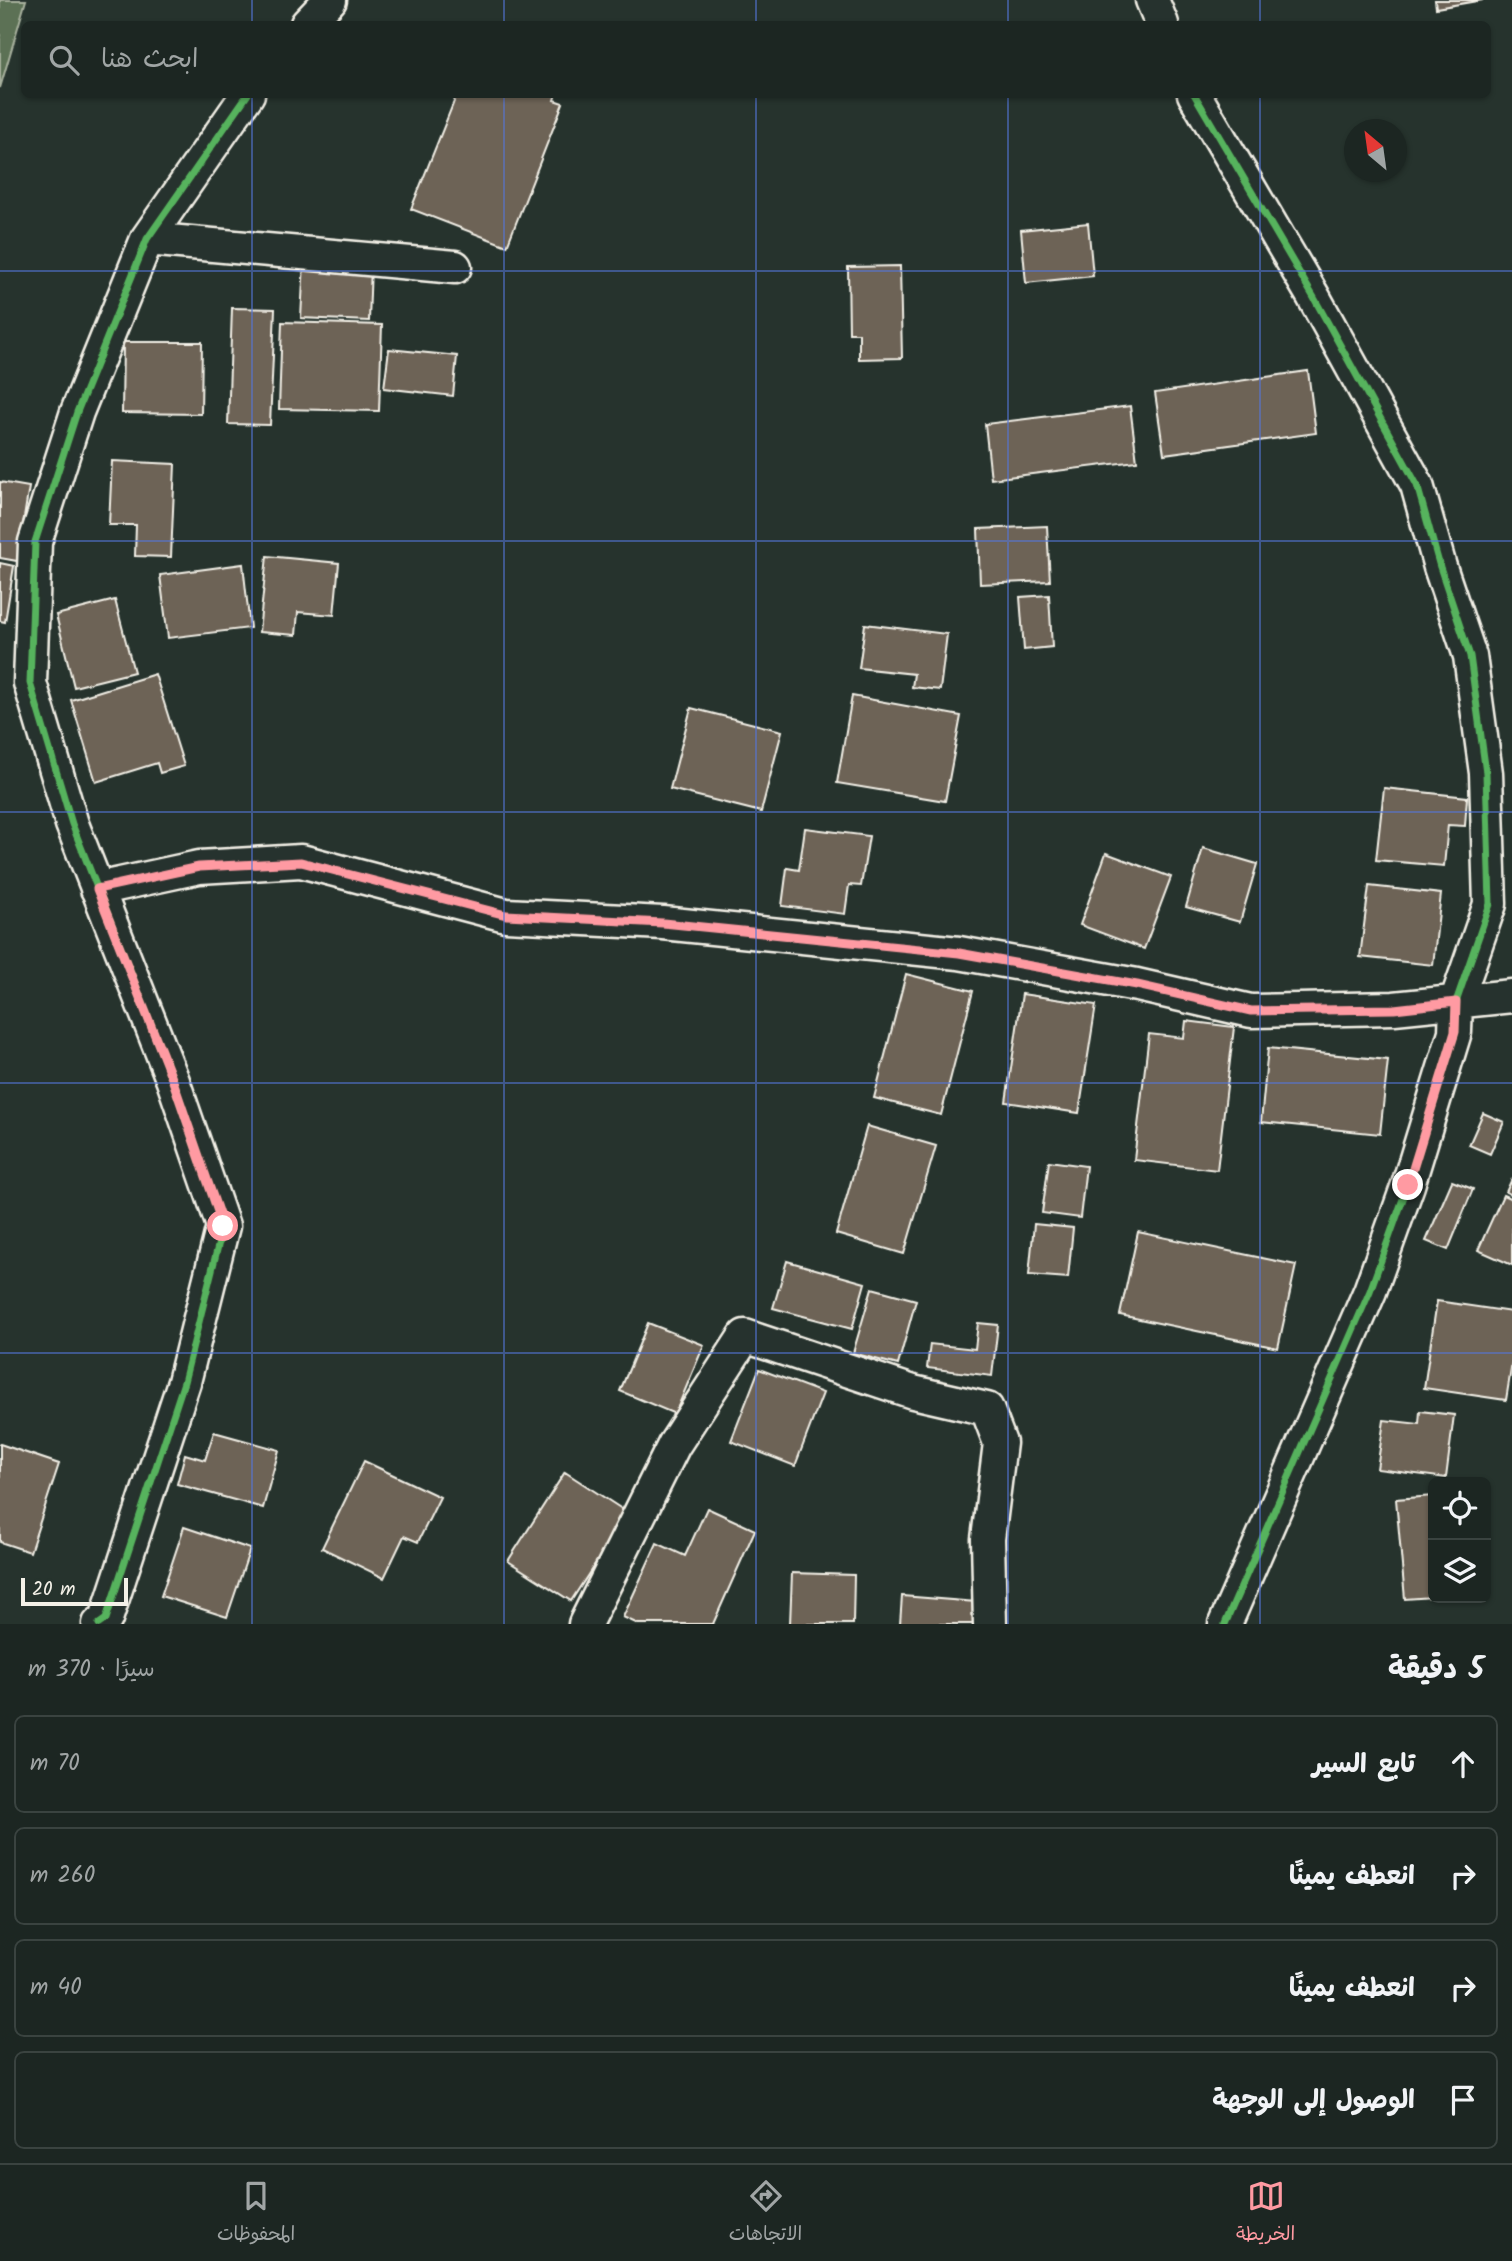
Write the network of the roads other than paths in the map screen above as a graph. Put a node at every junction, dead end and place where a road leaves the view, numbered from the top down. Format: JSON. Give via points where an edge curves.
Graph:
{"nodes":[{"id":1,"x":330,"y":0,"type":"edge"},
{"id":2,"x":1152,"y":0,"type":"edge"},
{"id":3,"x":310,"y":21,"type":"edge"},
{"id":4,"x":1161,"y":21,"type":"edge"},
{"id":5,"x":245,"y":98,"type":"edge"},
{"id":6,"x":1196,"y":98,"type":"edge"},
{"id":7,"x":148,"y":239,"type":"junction"},
{"id":8,"x":455,"y":267,"type":"dead end"},
{"id":9,"x":97,"y":889,"type":"junction"},
{"id":10,"x":1512,"y":996,"type":"edge"},
{"id":11,"x":1456,"y":1002,"type":"junction"},
{"id":12,"x":99,"y":1624,"type":"edge"},
{"id":13,"x":585,"y":1624,"type":"edge"},
{"id":14,"x":990,"y":1624,"type":"edge"},
{"id":15,"x":1224,"y":1624,"type":"edge"}],
"edges":[{"from":1,"to":3,"type":"street"},
{"from":2,"to":4,"type":"street"},
{"from":5,"to":7,"type":"street"},
{"from":6,"to":11,"type":"street","via":[[1417,485],[1470,656],[1486,773],[1490,904]]},
{"from":7,"to":8,"type":"street"},
{"from":7,"to":9,"type":"street","via":[[77,412],[35,542],[30,683],[72,824]]},
{"from":9,"to":11,"type":"street","via":[[199,867],[301,862],[506,915],[663,923],[959,953],[1251,1011],[1394,1009]]},
{"from":9,"to":12,"type":"street","via":[[173,1081],[223,1226],[184,1382],[106,1619]]},
{"from":10,"to":11,"type":"street"},
{"from":11,"to":15,"type":"street","via":[[1455,1032],[1370,1292]]},
{"from":13,"to":14,"type":"street","via":[[674,1445],[745,1336],[913,1392],[987,1409],[1000,1443],[988,1539]]}]}
